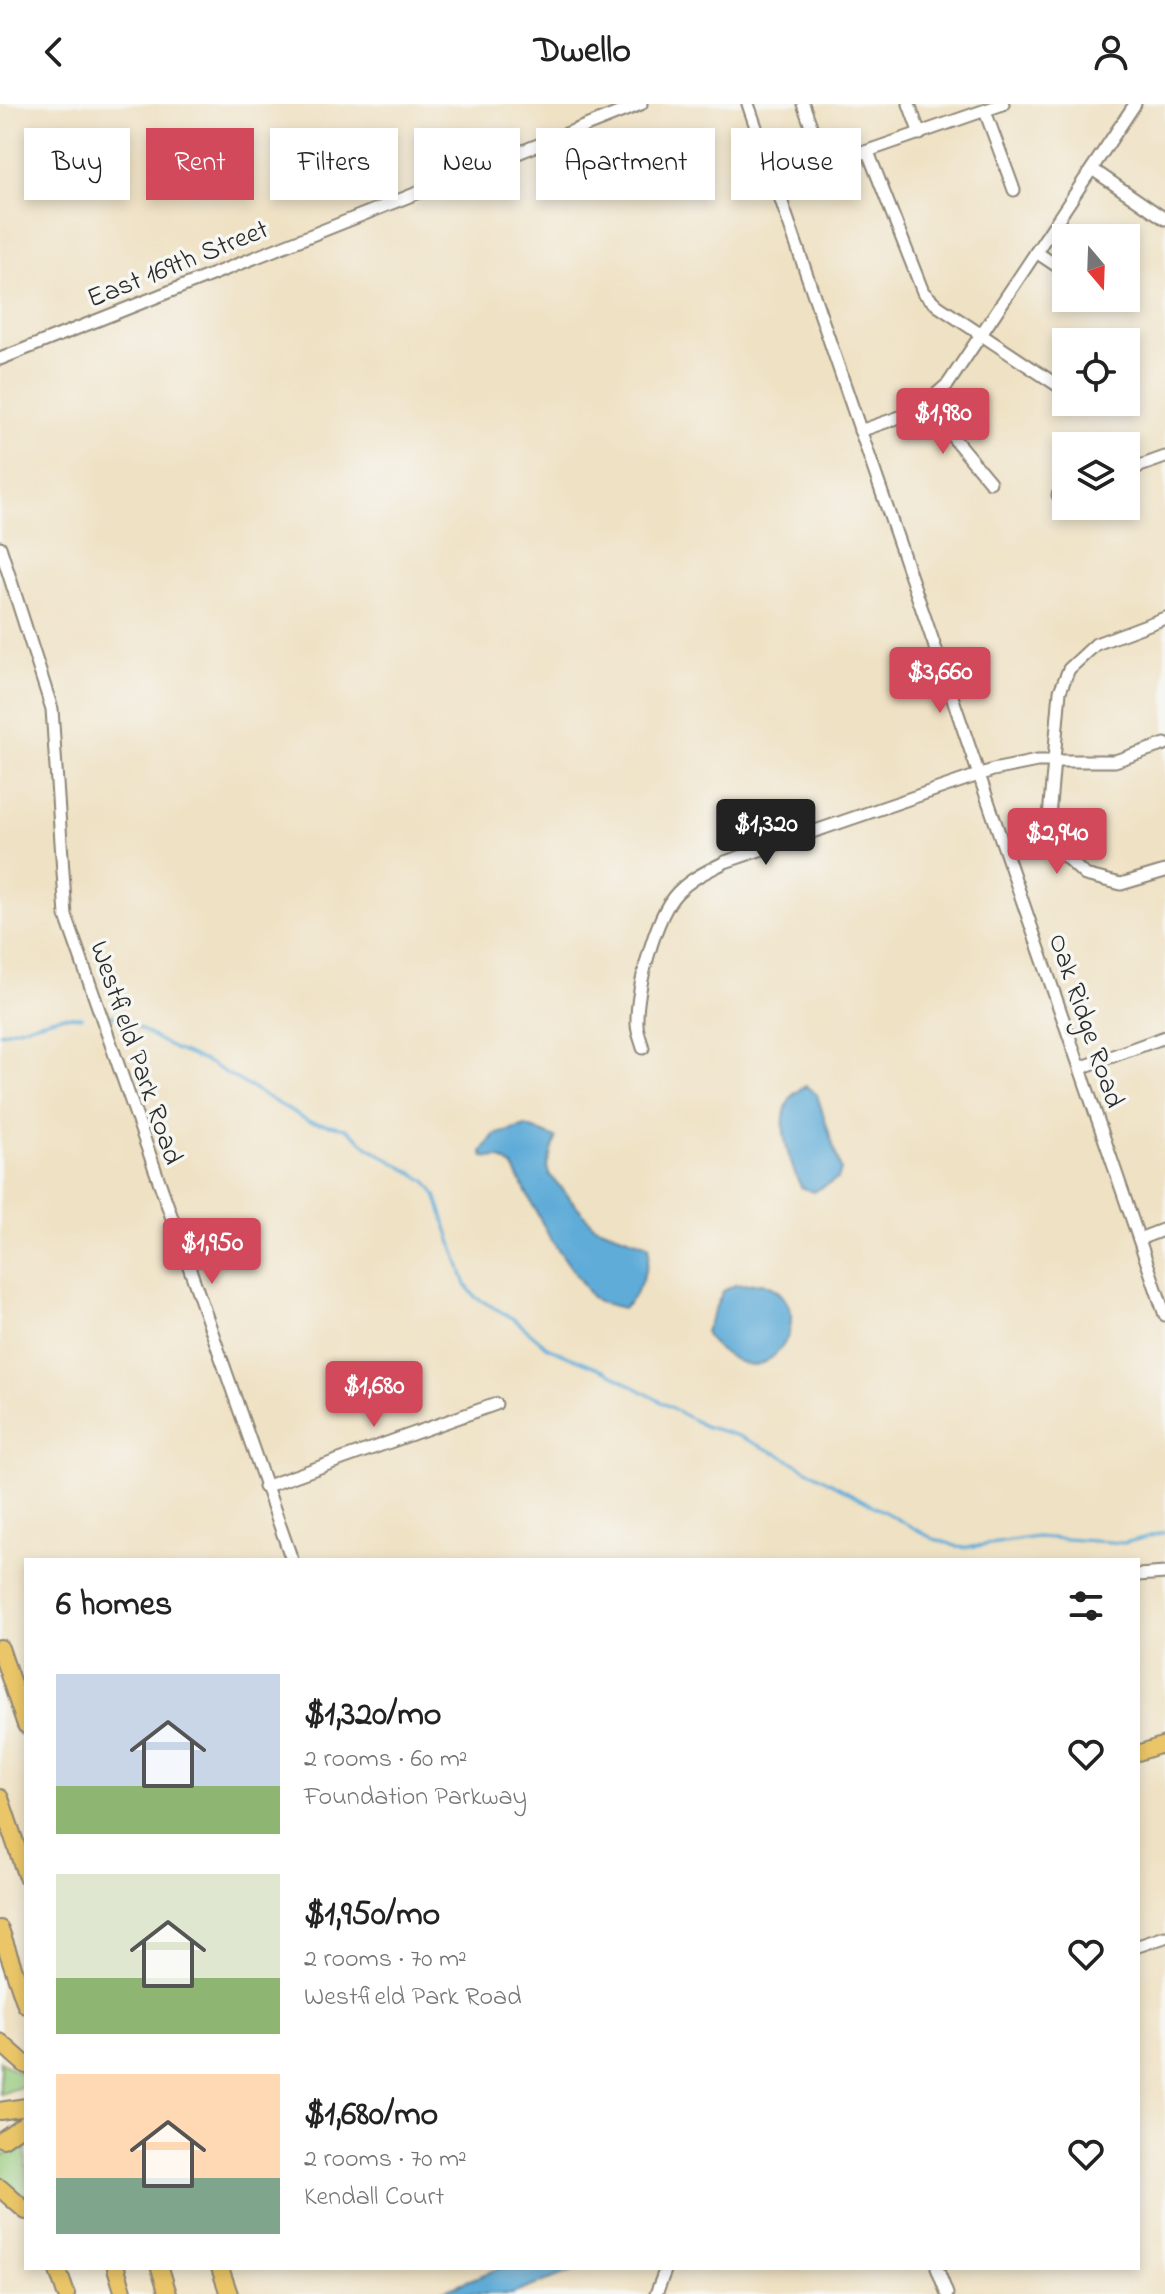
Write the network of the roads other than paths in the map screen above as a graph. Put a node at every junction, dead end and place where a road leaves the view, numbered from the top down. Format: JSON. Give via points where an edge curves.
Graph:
{"nodes":[{"id":1,"x":641,"y":104,"type":"edge"},
{"id":2,"x":748,"y":104,"type":"edge"},
{"id":3,"x":803,"y":104,"type":"edge"},
{"id":4,"x":909,"y":104,"type":"edge"},
{"id":5,"x":1003,"y":104,"type":"edge"},
{"id":6,"x":1135,"y":104,"type":"edge"},
{"id":7,"x":985,"y":111,"type":"junction"},
{"id":8,"x":920,"y":134,"type":"junction"},
{"id":9,"x":868,"y":152,"type":"junction"},
{"id":10,"x":1092,"y":169,"type":"junction"},
{"id":11,"x":1014,"y":190,"type":"dead end"},
{"id":12,"x":1165,"y":219,"type":"edge"},
{"id":13,"x":1036,"y":252,"type":"junction"},
{"id":14,"x":1052,"y":263,"type":"edge"},
{"id":15,"x":981,"y":335,"type":"junction"},
{"id":16,"x":0,"y":359,"type":"edge"},
{"id":17,"x":1052,"y":382,"type":"edge"},
{"id":18,"x":926,"y":405,"type":"junction"},
{"id":19,"x":860,"y":431,"type":"junction"},
{"id":20,"x":1165,"y":457,"type":"edge"},
{"id":21,"x":1140,"y":466,"type":"edge"},
{"id":22,"x":990,"y":482,"type":"dead end"},
{"id":23,"x":0,"y":547,"type":"edge"},
{"id":24,"x":1165,"y":618,"type":"edge"},
{"id":25,"x":1165,"y":744,"type":"edge"},
{"id":26,"x":1053,"y":761,"type":"junction"},
{"id":27,"x":978,"y":774,"type":"junction"},
{"id":28,"x":1165,"y":871,"type":"edge"},
{"id":29,"x":1165,"y":1037,"type":"edge"},
{"id":30,"x":643,"y":1048,"type":"dead end"},
{"id":31,"x":1080,"y":1068,"type":"junction"},
{"id":32,"x":1165,"y":1229,"type":"edge"},
{"id":33,"x":1139,"y":1239,"type":"junction"},
{"id":34,"x":1165,"y":1315,"type":"edge"},
{"id":35,"x":496,"y":1404,"type":"dead end"},
{"id":36,"x":264,"y":1487,"type":"junction"},
{"id":37,"x":291,"y":1558,"type":"edge"},
{"id":38,"x":1165,"y":1573,"type":"edge"},
{"id":39,"x":1140,"y":1575,"type":"edge"},
{"id":40,"x":0,"y":1648,"type":"edge"},
{"id":41,"x":24,"y":1719,"type":"edge"},
{"id":42,"x":1165,"y":1744,"type":"edge"},
{"id":43,"x":1140,"y":1752,"type":"edge"},
{"id":44,"x":0,"y":1798,"type":"edge"},
{"id":45,"x":24,"y":1869,"type":"edge"},
{"id":46,"x":0,"y":1929,"type":"edge"},
{"id":47,"x":1165,"y":1937,"type":"edge"},
{"id":48,"x":1140,"y":1945,"type":"edge"},
{"id":49,"x":24,"y":1999,"type":"edge"},
{"id":50,"x":0,"y":2042,"type":"edge"},
{"id":51,"x":24,"y":2063,"type":"edge"},
{"id":52,"x":24,"y":2104,"type":"edge"},
{"id":53,"x":0,"y":2110,"type":"edge"},
{"id":54,"x":24,"y":2124,"type":"edge"},
{"id":55,"x":24,"y":2132,"type":"edge"},
{"id":56,"x":2,"y":2140,"type":"edge"},
{"id":57,"x":0,"y":2188,"type":"edge"},
{"id":58,"x":24,"y":2209,"type":"edge"},
{"id":59,"x":58,"y":2270,"type":"edge"},
{"id":60,"x":117,"y":2270,"type":"edge"},
{"id":61,"x":161,"y":2270,"type":"edge"},
{"id":62,"x":221,"y":2270,"type":"edge"},
{"id":63,"x":665,"y":2270,"type":"edge"},
{"id":64,"x":938,"y":2270,"type":"edge"},
{"id":65,"x":66,"y":2294,"type":"edge"},
{"id":66,"x":124,"y":2294,"type":"edge"},
{"id":67,"x":168,"y":2294,"type":"edge"},
{"id":68,"x":229,"y":2294,"type":"edge"},
{"id":69,"x":656,"y":2294,"type":"edge"},
{"id":70,"x":947,"y":2294,"type":"edge"}],
"edges":[{"from":1,"to":16,"type":"street","name":"East 169th Street"},
{"from":2,"to":19,"type":"street","name":"Oak Ridge Road"},
{"from":3,"to":9,"type":"street","via":[[824,160],[838,163]]},
{"from":4,"to":8,"type":"street"},
{"from":5,"to":7,"type":"street"},
{"from":6,"to":10,"type":"street"},
{"from":7,"to":8,"type":"street"},
{"from":7,"to":11,"type":"street"},
{"from":8,"to":9,"type":"street"},
{"from":9,"to":15,"type":"street","via":[[918,285],[938,306]]},
{"from":10,"to":12,"type":"street"},
{"from":10,"to":13,"type":"street"},
{"from":13,"to":14,"type":"street"},
{"from":13,"to":15,"type":"street"},
{"from":15,"to":17,"type":"street"},
{"from":15,"to":18,"type":"street","via":[[948,384]]},
{"from":18,"to":19,"type":"street"},
{"from":18,"to":22,"type":"street"},
{"from":19,"to":27,"type":"street","name":"Oak Ridge Road"},
{"from":20,"to":21,"type":"street"},
{"from":23,"to":36,"type":"street","name":"Westfield Park Road","via":[[49,689],[66,916]]},
{"from":24,"to":26,"type":"street","via":[[1102,641],[1074,661],[1060,691]]},
{"from":25,"to":26,"type":"street","via":[[1115,761]]},
{"from":26,"to":27,"type":"street"},
{"from":26,"to":28,"type":"street","via":[[1051,829],[1057,849],[1072,866],[1114,884]]},
{"from":27,"to":30,"type":"street","via":[[696,876],[669,903],[658,931],[639,996],[637,1027]]},
{"from":27,"to":31,"type":"street","name":"Oak Ridge Road"},
{"from":29,"to":31,"type":"street"},
{"from":31,"to":33,"type":"street","name":"Oak Ridge Road"},
{"from":32,"to":33,"type":"street"},
{"from":33,"to":34,"type":"street","name":"Oak Ridge Road"},
{"from":35,"to":36,"type":"street"},
{"from":36,"to":37,"type":"street","name":"Westfield Park Road"},
{"from":38,"to":39,"type":"street"},
{"from":40,"to":41,"type":"highway"},
{"from":42,"to":43,"type":"main road"},
{"from":44,"to":45,"type":"highway"},
{"from":46,"to":49,"type":"highway"},
{"from":47,"to":48,"type":"street"},
{"from":50,"to":51,"type":"highway"},
{"from":52,"to":53,"type":"highway"},
{"from":54,"to":56,"type":"highway"},
{"from":55,"to":56,"type":"main road"},
{"from":57,"to":58,"type":"highway"},
{"from":59,"to":65,"type":"highway"},
{"from":60,"to":66,"type":"highway"},
{"from":61,"to":67,"type":"highway"},
{"from":62,"to":68,"type":"highway"},
{"from":63,"to":69,"type":"street"},
{"from":64,"to":70,"type":"street"}]}
